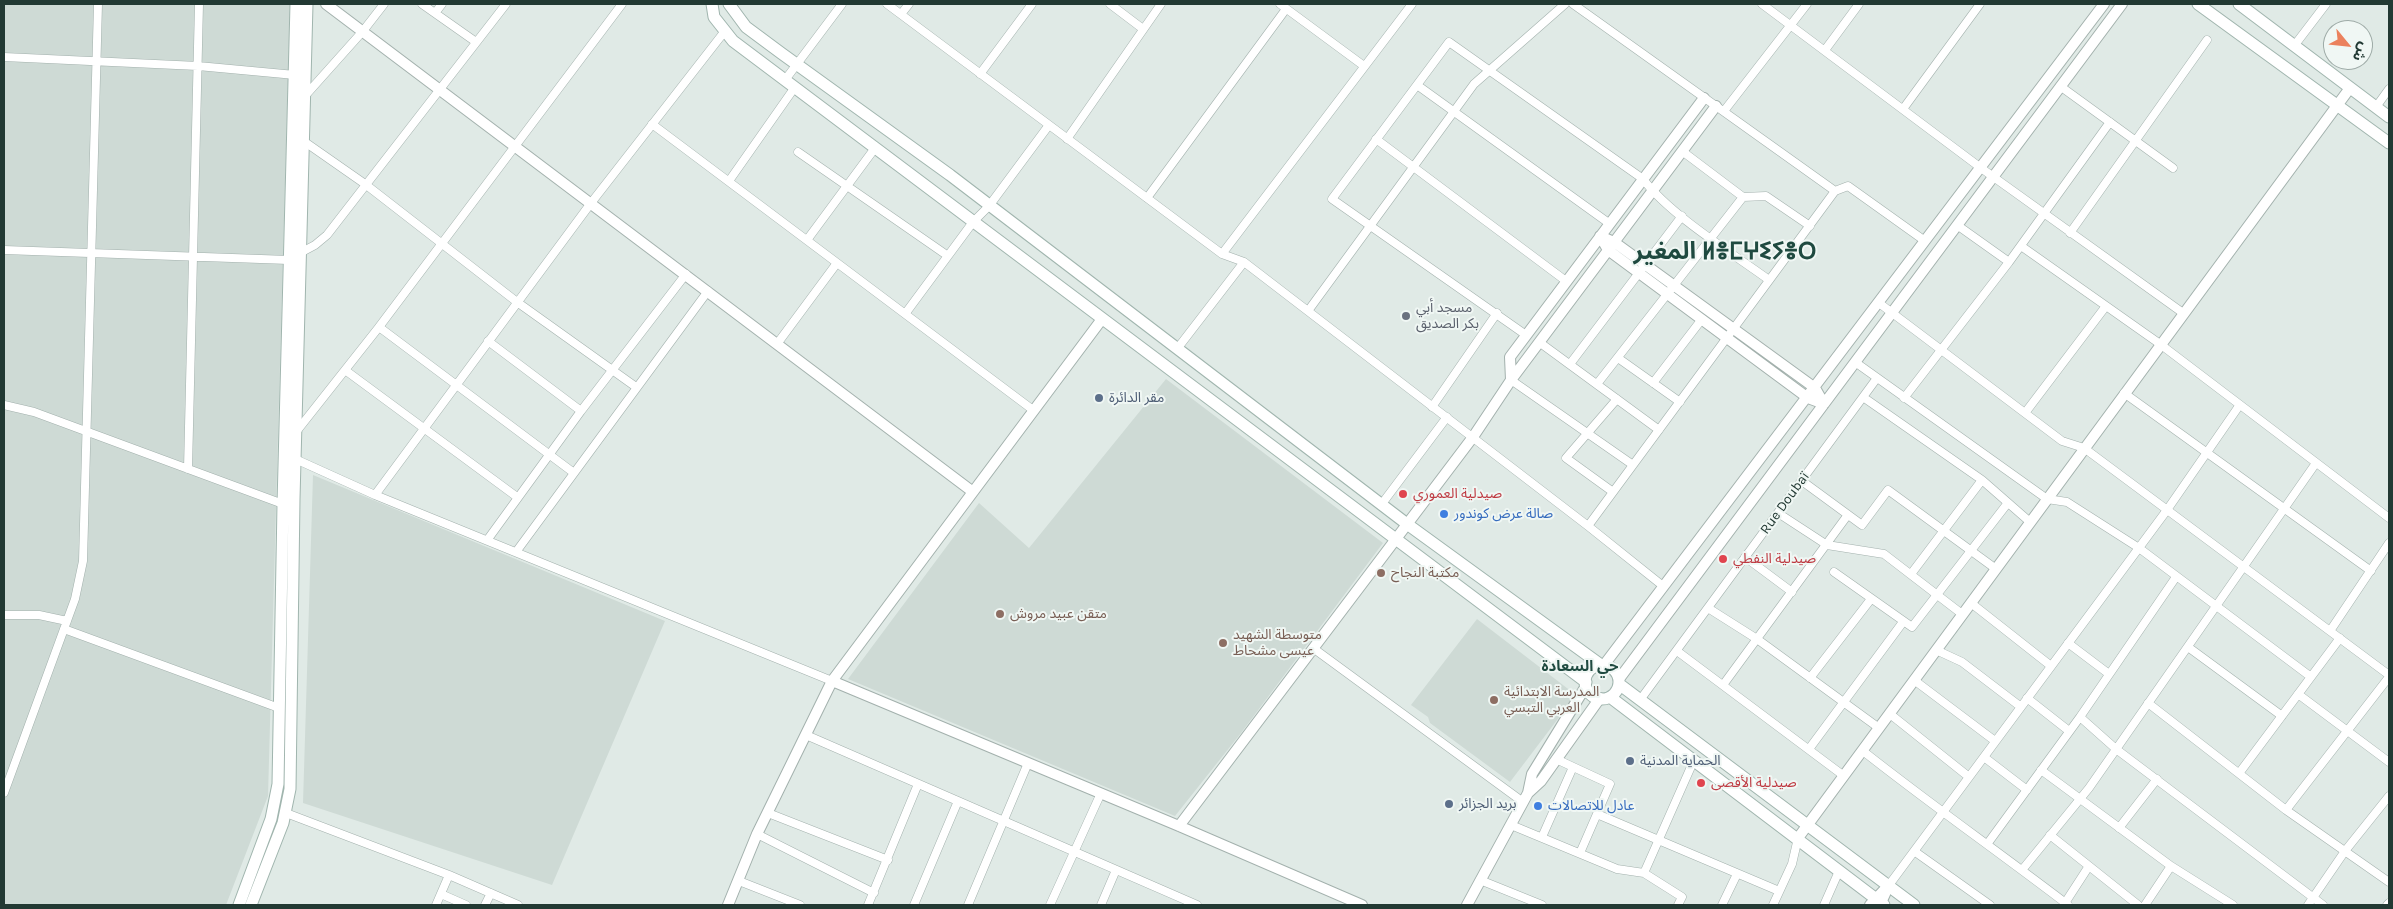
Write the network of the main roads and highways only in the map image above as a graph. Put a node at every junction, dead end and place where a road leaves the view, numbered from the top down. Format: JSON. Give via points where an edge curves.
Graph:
{"nodes":[{"id":1,"x":296,"y":4,"type":"edge"},
{"id":2,"x":307,"y":4,"type":"edge"},
{"id":3,"x":712,"y":4,"type":"edge"},
{"id":4,"x":729,"y":4,"type":"edge"},
{"id":5,"x":2198,"y":4,"type":"edge"},
{"id":6,"x":2239,"y":4,"type":"edge"},
{"id":7,"x":2389,"y":117,"type":"edge"},
{"id":8,"x":2389,"y":143,"type":"edge"},
{"id":9,"x":290,"y":457,"type":"junction"},
{"id":10,"x":1602,"y":665,"type":"junction"},
{"id":11,"x":1619,"y":682,"type":"junction"},
{"id":12,"x":1586,"y":684,"type":"junction"},
{"id":13,"x":1605,"y":698,"type":"junction"},
{"id":14,"x":1878,"y":904,"type":"edge"},
{"id":15,"x":239,"y":905,"type":"edge"},
{"id":16,"x":251,"y":905,"type":"edge"},
{"id":17,"x":1914,"y":905,"type":"edge"}],
"edges":[{"from":1,"to":9,"type":"main road","via":[[285,438]]},
{"from":2,"to":9,"type":"main road","via":[[296,433]]},
{"from":3,"to":12,"type":"main road","via":[[714,17],[733,41]]},
{"from":4,"to":10,"type":"main road","via":[[746,27],[989,206],[1381,505]]},
{"from":5,"to":8,"type":"main road"},
{"from":6,"to":7,"type":"main road"},
{"from":9,"to":15,"type":"main road","via":[[283,504],[277,796]]},
{"from":9,"to":16,"type":"main road","via":[[290,789],[286,813]]},
{"from":10,"to":11,"type":"main road","via":[[1612,668]]},
{"from":10,"to":12,"type":"main road","via":[[1588,672]]},
{"from":11,"to":13,"type":"main road"},
{"from":11,"to":17,"type":"main road"},
{"from":12,"to":13,"type":"main road","via":[[1591,694]]},
{"from":13,"to":14,"type":"main road","via":[[1798,838]]}]}
